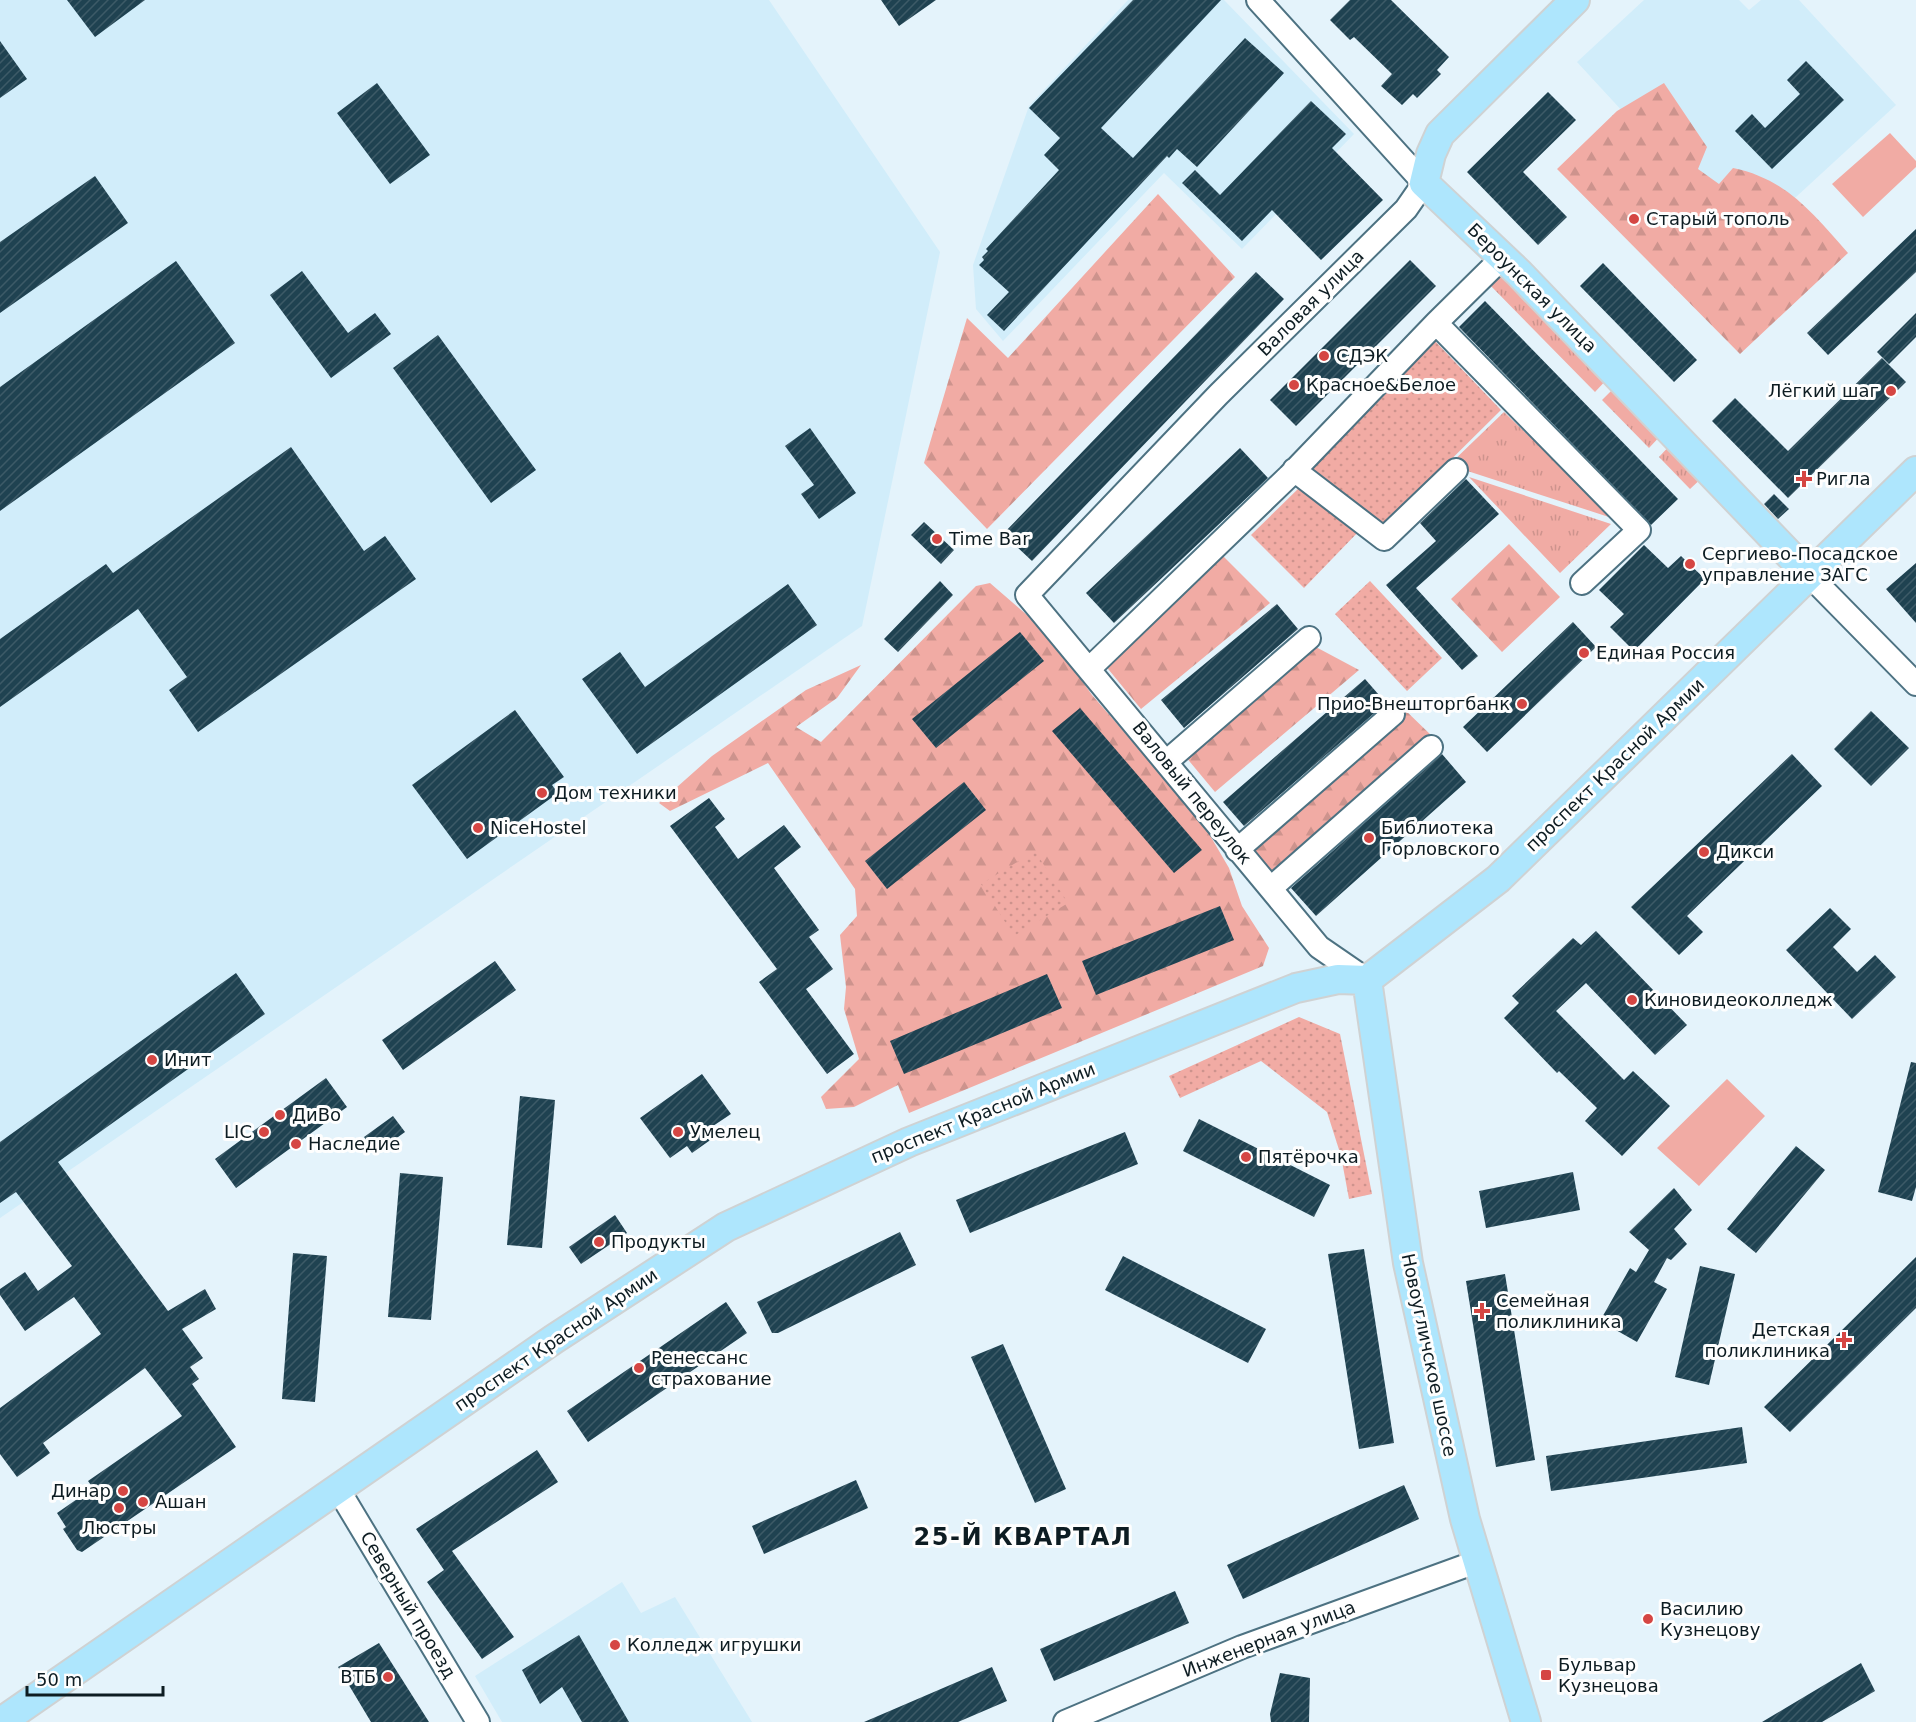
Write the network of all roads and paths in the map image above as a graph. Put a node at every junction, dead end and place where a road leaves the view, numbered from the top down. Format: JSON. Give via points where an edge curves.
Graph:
{"nodes":[{"id":1,"x":1258,"y":0,"type":"edge"},
{"id":2,"x":1575,"y":0,"type":"edge"},
{"id":3,"x":1424,"y":183,"type":"junction"},
{"id":4,"x":1503,"y":257,"type":"junction"},
{"id":5,"x":1436,"y":323,"type":"junction"},
{"id":6,"x":1294,"y":470,"type":"junction"},
{"id":7,"x":1456,"y":470,"type":"dead end"},
{"id":8,"x":1916,"y":471,"type":"edge"},
{"id":9,"x":1808,"y":574,"type":"junction"},
{"id":10,"x":1582,"y":584,"type":"dead end"},
{"id":11,"x":1028,"y":595,"type":"joint"},
{"id":12,"x":1309,"y":638,"type":"dead end"},
{"id":13,"x":1090,"y":668,"type":"junction"},
{"id":14,"x":1916,"y":684,"type":"edge"},
{"id":15,"x":1393,"y":714,"type":"dead end"},
{"id":16,"x":1431,"y":747,"type":"dead end"},
{"id":17,"x":1166,"y":762,"type":"junction"},
{"id":18,"x":1237,"y":850,"type":"junction"},
{"id":19,"x":1271,"y":888,"type":"junction"},
{"id":20,"x":1367,"y":980,"type":"junction"},
{"id":21,"x":338,"y":1489,"type":"junction"},
{"id":22,"x":1476,"y":1562,"type":"junction"},
{"id":23,"x":1,"y":1722,"type":"edge"},
{"id":24,"x":478,"y":1722,"type":"edge"},
{"id":25,"x":1065,"y":1722,"type":"edge"},
{"id":26,"x":1526,"y":1722,"type":"edge"}],
"edges":[{"from":1,"to":3,"type":"street","name":"Бероунская улица"},
{"from":2,"to":3,"type":"main road","name":"Валовая улица","via":[[1440,134]]},
{"from":3,"to":4,"type":"main road","name":"Бероунская улица"},
{"from":3,"to":11,"type":"street","name":"Валовая улица","via":[[1406,209],[1218,395]]},
{"from":4,"to":5,"type":"street"},
{"from":4,"to":9,"type":"main road","name":"Бероунская улица"},
{"from":5,"to":6,"type":"street"},
{"from":5,"to":10,"type":"street","via":[[1639,530]]},
{"from":6,"to":7,"type":"street","via":[[1384,538]]},
{"from":6,"to":13,"type":"street"},
{"from":8,"to":9,"type":"main road","name":"проспект Красной Армии"},
{"from":9,"to":14,"type":"street"},
{"from":9,"to":20,"type":"main road","name":"проспект Красной Армии","via":[[1498,879]]},
{"from":11,"to":13,"type":"street","name":"Валовый переулок"},
{"from":12,"to":17,"type":"street"},
{"from":13,"to":17,"type":"street","name":"Валовый переулок"},
{"from":15,"to":18,"type":"street"},
{"from":16,"to":19,"type":"street"},
{"from":17,"to":18,"type":"street","name":"Валовый переулок"},
{"from":18,"to":19,"type":"street","name":"Валовый переулок"},
{"from":19,"to":20,"type":"street","name":"Валовый переулок","via":[[1319,947]]},
{"from":20,"to":21,"type":"main road","name":"проспект Красной Армии","via":[[1338,979],[1296,988],[909,1142],[726,1227]]},
{"from":20,"to":22,"type":"main road","name":"Новоугличское шоссе","via":[[1408,1263]]},
{"from":21,"to":23,"type":"main road","name":"проспект Красной Армии"},
{"from":21,"to":24,"type":"street","name":"Северный проезд"},
{"from":22,"to":25,"type":"street","name":"Инженерная улица","via":[[1242,1647]]},
{"from":22,"to":26,"type":"main road","name":"Новоугличское шоссе"}]}
